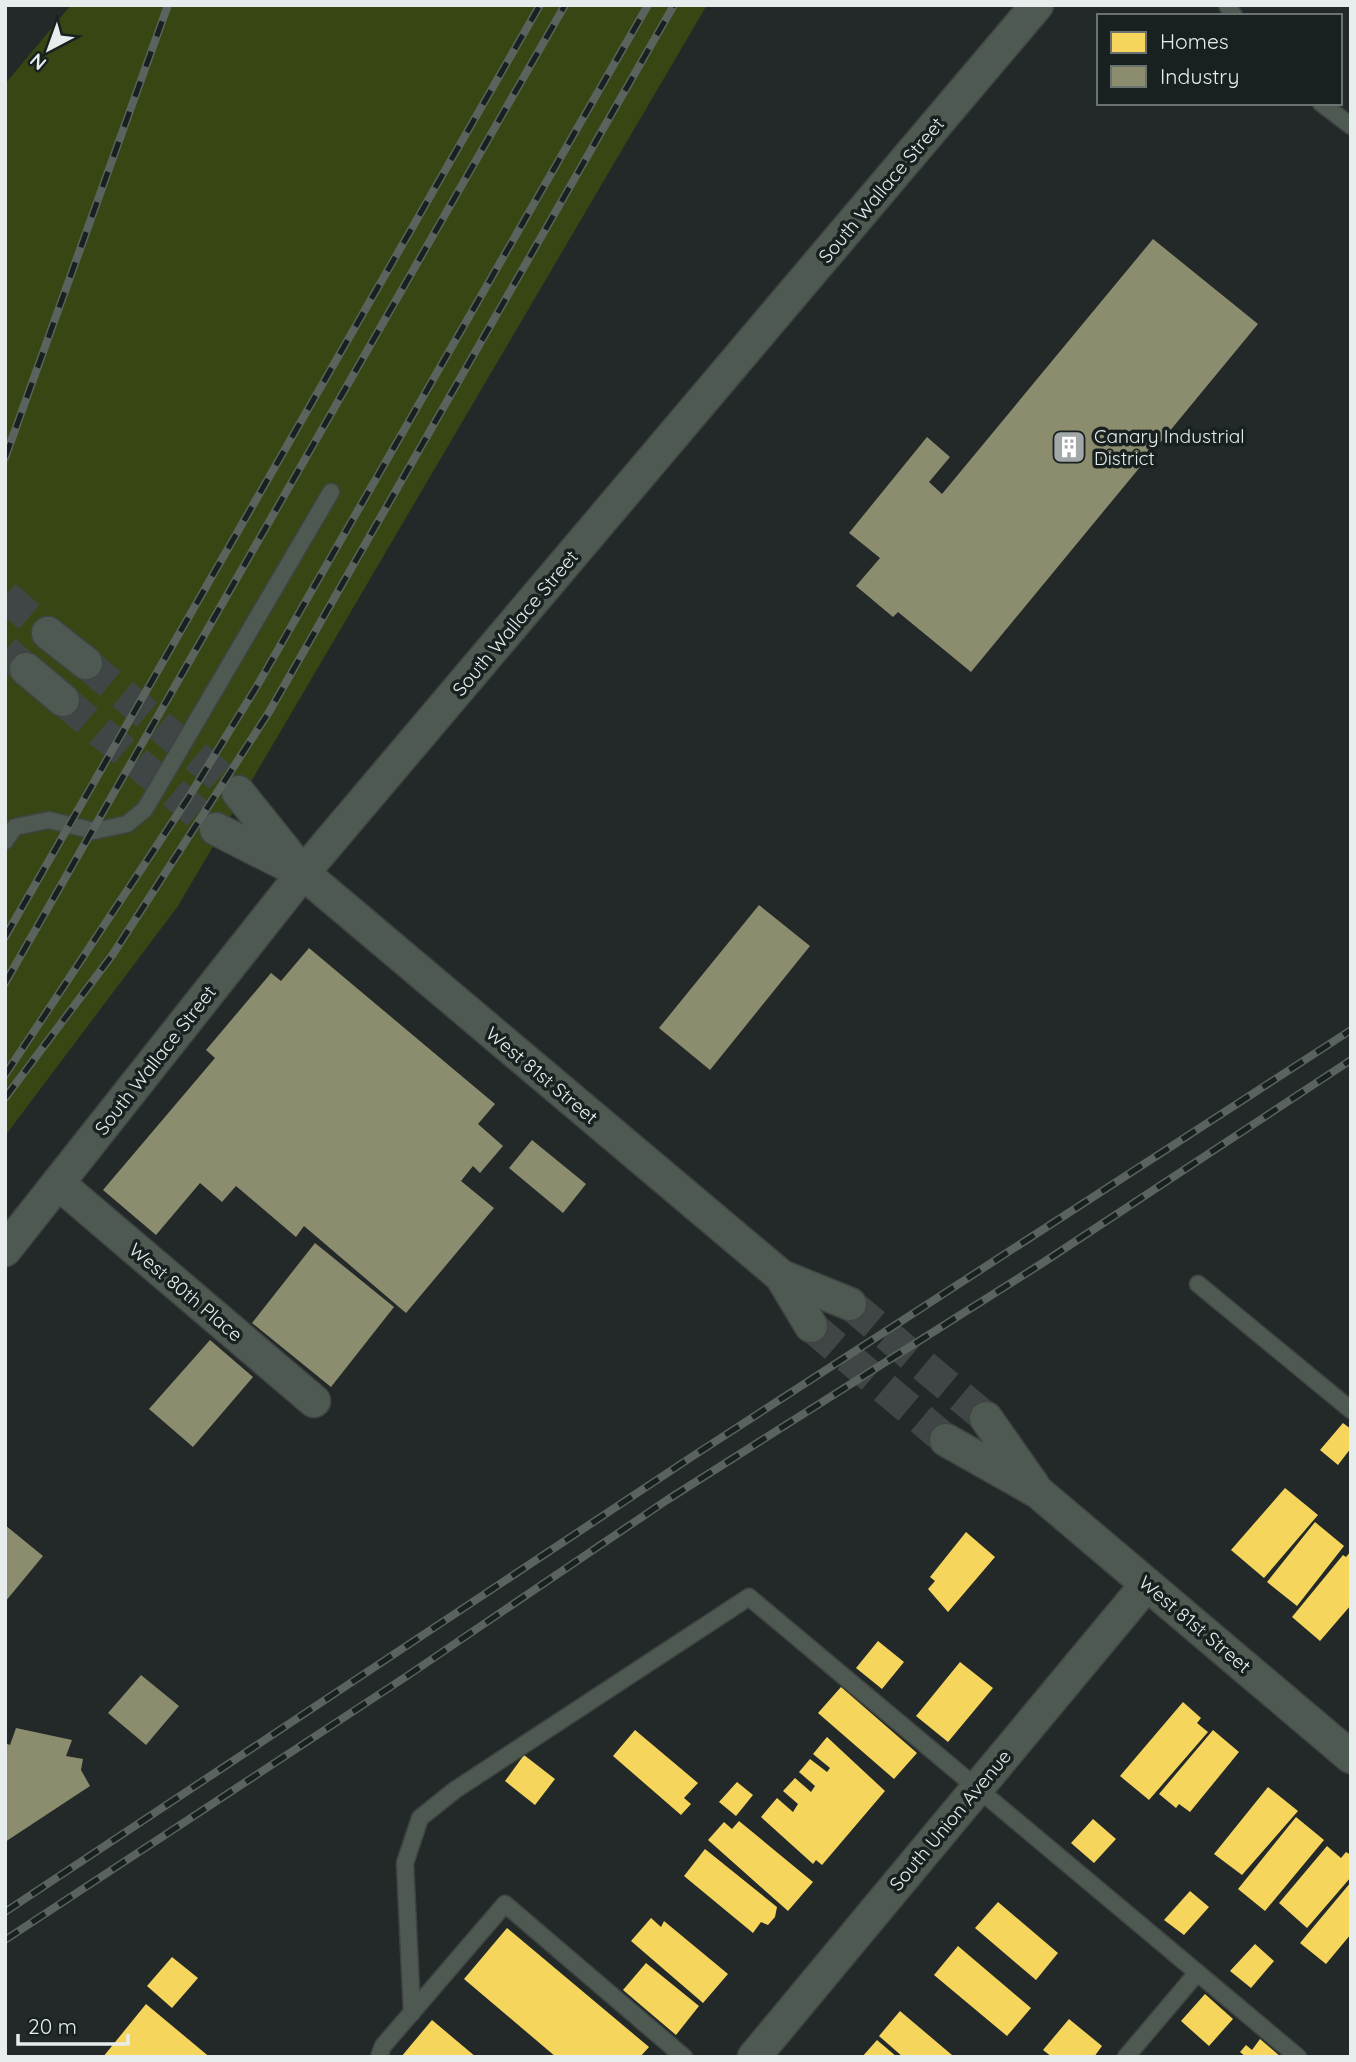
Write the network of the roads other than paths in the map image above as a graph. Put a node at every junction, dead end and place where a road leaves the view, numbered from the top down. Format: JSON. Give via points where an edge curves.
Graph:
{"nodes":[{"id":1,"x":1037,"y":5,"type":"edge"},
{"id":2,"x":1324,"y":105,"type":"edge"},
{"id":3,"x":1351,"y":126,"type":"edge"},
{"id":4,"x":331,"y":492,"type":"dead end"},
{"id":5,"x":48,"y":633,"type":"tunnel mouth"},
{"id":6,"x":86,"y":663,"type":"tunnel mouth"},
{"id":7,"x":26,"y":669,"type":"tunnel mouth"},
{"id":8,"x":63,"y":700,"type":"tunnel mouth"},
{"id":9,"x":238,"y":792,"type":"tunnel mouth"},
{"id":10,"x":216,"y":829,"type":"tunnel mouth"},
{"id":11,"x":5,"y":841,"type":"edge"},
{"id":12,"x":303,"y":873,"type":"junction"},
{"id":13,"x":58,"y":1183,"type":"junction"},
{"id":14,"x":5,"y":1250,"type":"edge"},
{"id":15,"x":781,"y":1276,"type":"junction"},
{"id":16,"x":1198,"y":1284,"type":"dead end"},
{"id":17,"x":850,"y":1304,"type":"tunnel mouth"},
{"id":18,"x":811,"y":1326,"type":"tunnel mouth"},
{"id":19,"x":314,"y":1401,"type":"dead end"},
{"id":20,"x":1351,"y":1410,"type":"edge"},
{"id":21,"x":986,"y":1419,"type":"tunnel mouth"},
{"id":22,"x":946,"y":1440,"type":"tunnel mouth"},
{"id":23,"x":1038,"y":1492,"type":"junction"},
{"id":24,"x":1147,"y":1584,"type":"junction"},
{"id":25,"x":1351,"y":1758,"type":"edge"},
{"id":26,"x":978,"y":1786,"type":"junction"},
{"id":27,"x":1197,"y":1973,"type":"junction"},
{"id":28,"x":412,"y":2013,"type":"junction"},
{"id":29,"x":379,"y":2057,"type":"edge"},
{"id":30,"x":684,"y":2057,"type":"edge"},
{"id":31,"x":754,"y":2057,"type":"edge"},
{"id":32,"x":1126,"y":2057,"type":"edge"},
{"id":33,"x":1298,"y":2057,"type":"edge"}],
"edges":[{"from":1,"to":12,"type":"street","name":"South Wallace Street"},
{"from":2,"to":3,"type":"lane"},
{"from":4,"to":11,"type":"lane","via":[[145,809],[127,824],[93,831],[49,820],[15,827]]},
{"from":5,"to":6,"type":"street"},
{"from":7,"to":8,"type":"street"},
{"from":9,"to":12,"type":"street","name":"West 81st Street"},
{"from":10,"to":12,"type":"street","name":"West 81st Street"},
{"from":12,"to":13,"type":"street","name":"South Wallace Street"},
{"from":12,"to":15,"type":"street","name":"West 81st Street"},
{"from":13,"to":14,"type":"street","name":"South Wallace Street"},
{"from":13,"to":19,"type":"street","name":"West 80th Place"},
{"from":15,"to":17,"type":"street","name":"West 81st Street"},
{"from":15,"to":18,"type":"street","name":"West 81st Street"},
{"from":16,"to":20,"type":"lane"},
{"from":21,"to":23,"type":"street","name":"West 81st Street"},
{"from":22,"to":23,"type":"street","name":"West 81st Street"},
{"from":23,"to":24,"type":"street","name":"West 81st Street"},
{"from":24,"to":25,"type":"street","name":"West 81st Street"},
{"from":24,"to":26,"type":"street","name":"South Union Avenue"},
{"from":26,"to":27,"type":"lane"},
{"from":26,"to":28,"type":"lane","via":[[749,1597],[455,1790],[420,1818],[405,1863]]},
{"from":26,"to":31,"type":"street","name":"South Union Avenue"},
{"from":27,"to":32,"type":"lane"},
{"from":27,"to":33,"type":"lane"},
{"from":28,"to":29,"type":"lane"},
{"from":28,"to":30,"type":"lane","via":[[505,1904]]}]}
